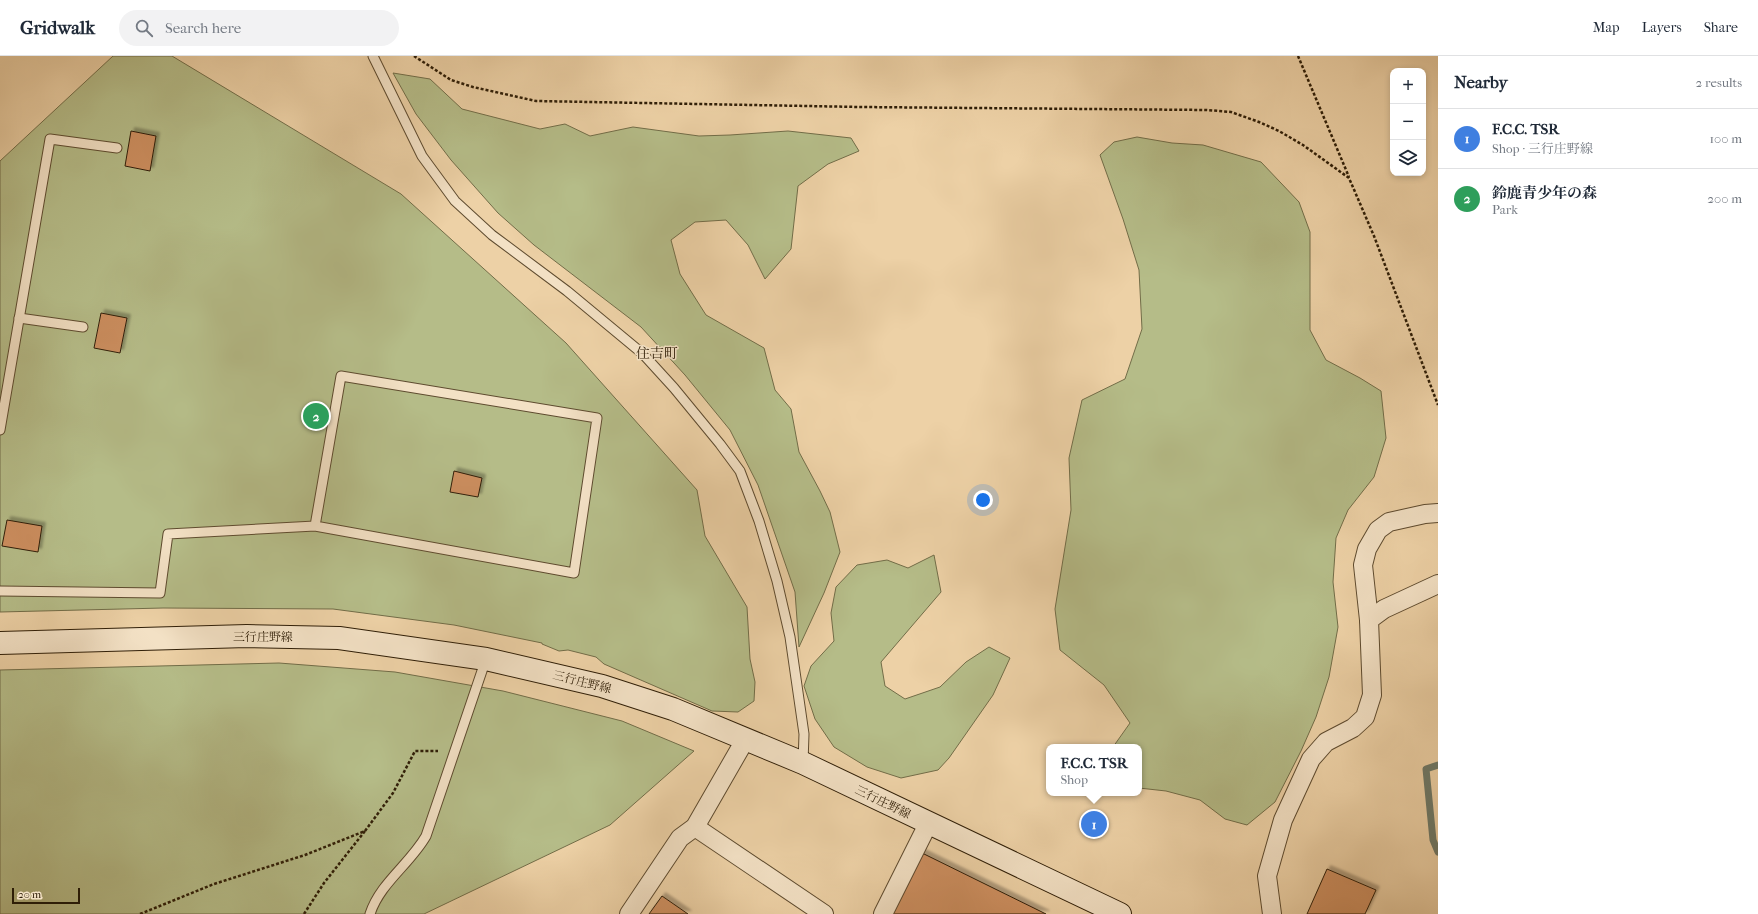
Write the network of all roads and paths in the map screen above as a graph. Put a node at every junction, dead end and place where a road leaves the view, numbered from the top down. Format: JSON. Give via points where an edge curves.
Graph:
{"nodes":[{"id":1,"x":373,"y":56,"type":"edge"},
{"id":2,"x":414,"y":56,"type":"edge"},
{"id":3,"x":1298,"y":56,"type":"edge"},
{"id":4,"x":117,"y":148,"type":"dead end"},
{"id":5,"x":1349,"y":178,"type":"junction"},
{"id":6,"x":19,"y":318,"type":"junction"},
{"id":7,"x":83,"y":327,"type":"dead end"},
{"id":8,"x":1438,"y":405,"type":"edge"},
{"id":9,"x":0,"y":430,"type":"edge"},
{"id":10,"x":1438,"y":513,"type":"edge"},
{"id":11,"x":316,"y":526,"type":"junction"},
{"id":12,"x":1438,"y":584,"type":"edge"},
{"id":13,"x":0,"y":591,"type":"edge"},
{"id":14,"x":1369,"y":620,"type":"junction"},
{"id":15,"x":0,"y":643,"type":"edge"},
{"id":16,"x":486,"y":659,"type":"junction"},
{"id":17,"x":745,"y":740,"type":"junction"},
{"id":18,"x":455,"y":751,"type":"junction"},
{"id":19,"x":803,"y":763,"type":"junction"},
{"id":20,"x":928,"y":824,"type":"junction"},
{"id":21,"x":695,"y":827,"type":"junction"},
{"id":22,"x":365,"y":831,"type":"junction"},
{"id":23,"x":140,"y":914,"type":"edge"},
{"id":24,"x":304,"y":914,"type":"edge"},
{"id":25,"x":370,"y":914,"type":"edge"},
{"id":26,"x":628,"y":914,"type":"edge"},
{"id":27,"x":824,"y":914,"type":"edge"},
{"id":28,"x":883,"y":914,"type":"edge"},
{"id":29,"x":1120,"y":914,"type":"edge"},
{"id":30,"x":1272,"y":914,"type":"edge"}],
"edges":[{"from":1,"to":19,"type":"lane","via":[[422,156],[455,201],[492,235],[567,291],[643,354],[740,471],[759,521],[790,637],[804,734]]},
{"from":2,"to":5,"type":"path","via":[[451,80],[536,101],[1231,112],[1279,131]]},
{"from":3,"to":5,"type":"path"},
{"from":4,"to":6,"type":"lane","via":[[50,138]]},
{"from":5,"to":8,"type":"path","via":[[1374,236]]},
{"from":6,"to":7,"type":"lane"},
{"from":6,"to":9,"type":"lane"},
{"from":10,"to":14,"type":"street","via":[[1389,522],[1378,530],[1367,549],[1363,565]]},
{"from":11,"to":11,"type":"lane","via":[[574,573],[597,418],[341,376]]},
{"from":11,"to":13,"type":"lane","via":[[168,534],[160,593]]},
{"from":12,"to":14,"type":"street","via":[[1384,609]]},
{"from":14,"to":30,"type":"street","via":[[1372,695],[1365,717],[1353,728],[1326,742],[1311,759],[1283,820],[1267,876]]},
{"from":15,"to":16,"type":"main road","name":"三行庄野線","via":[[247,636],[339,638]]},
{"from":16,"to":17,"type":"main road","name":"三行庄野線","via":[[602,686],[673,709]]},
{"from":16,"to":18,"type":"lane"},
{"from":17,"to":19,"type":"main road","name":"三行庄野線"},
{"from":17,"to":21,"type":"street"},
{"from":18,"to":22,"type":"path","via":[[415,751],[393,793]]},
{"from":18,"to":25,"type":"lane","via":[[426,836],[418,850],[378,895]]},
{"from":19,"to":20,"type":"main road","name":"三行庄野線"},
{"from":20,"to":28,"type":"street"},
{"from":20,"to":29,"type":"main road","name":"三行庄野線"},
{"from":21,"to":26,"type":"street","via":[[680,838]]},
{"from":21,"to":27,"type":"street"},
{"from":22,"to":23,"type":"path","via":[[305,855],[214,884]]},
{"from":22,"to":24,"type":"path","via":[[324,883]]}]}
